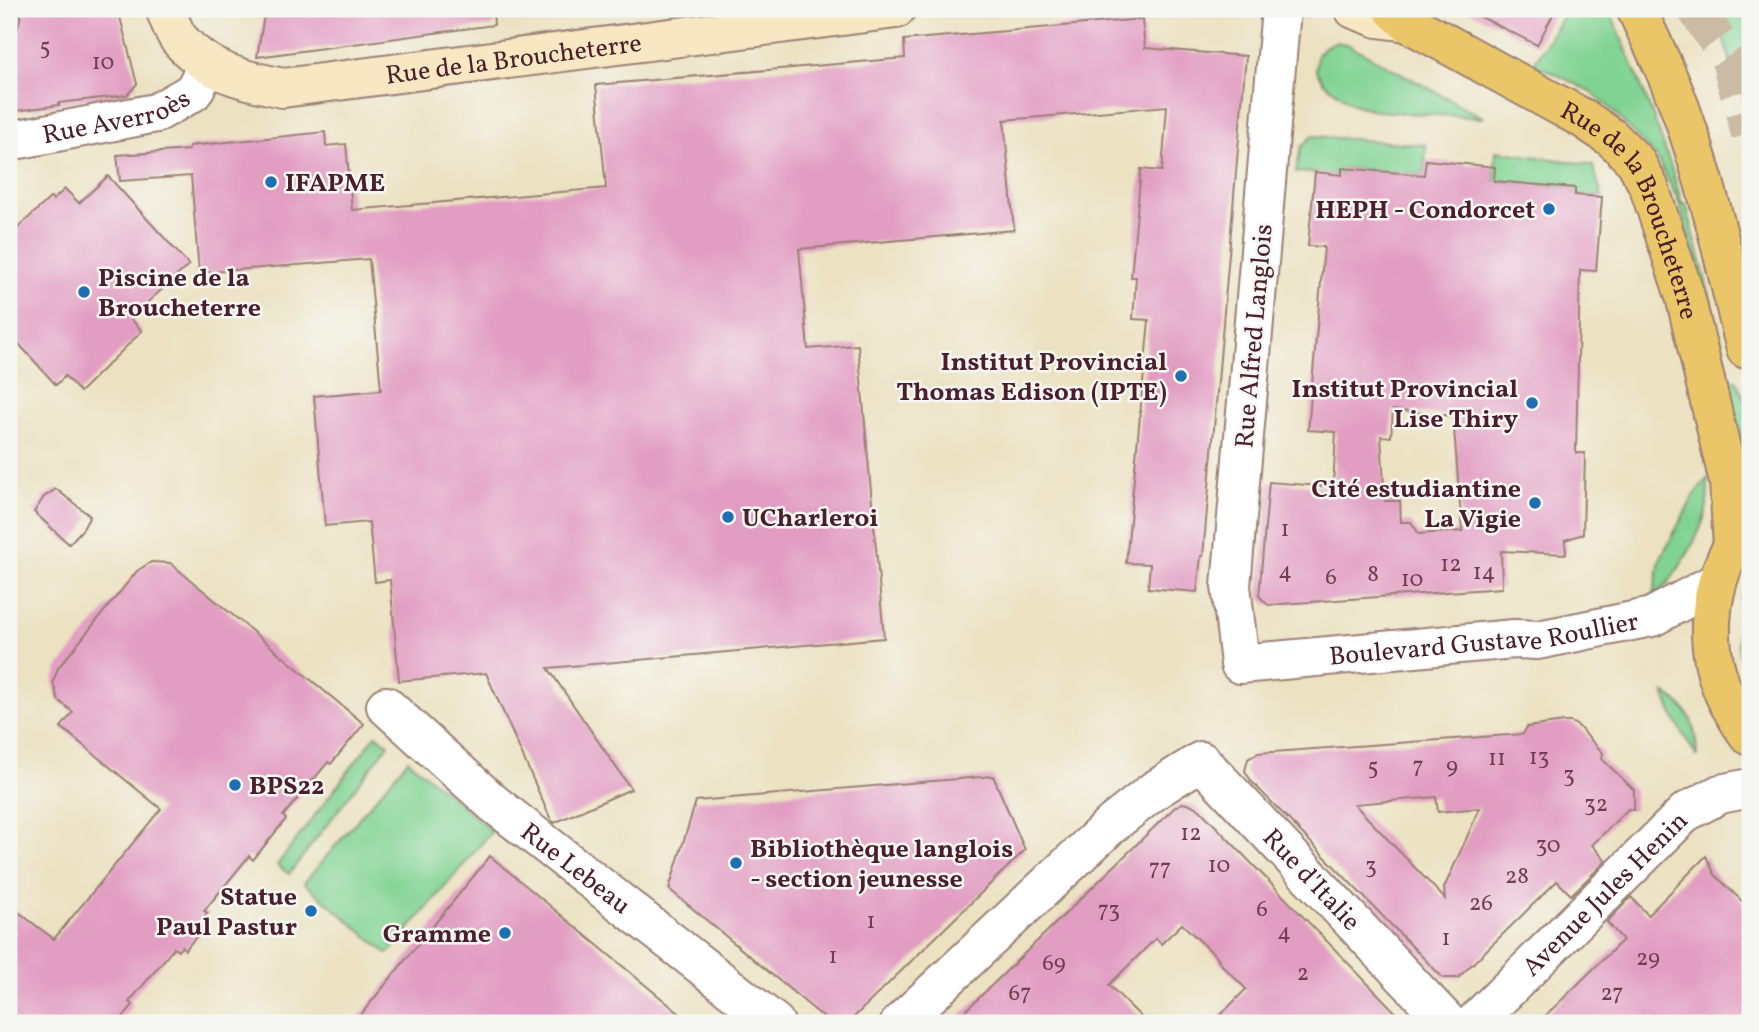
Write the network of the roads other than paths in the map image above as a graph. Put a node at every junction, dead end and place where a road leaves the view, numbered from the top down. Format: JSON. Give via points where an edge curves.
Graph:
{"nodes":[{"id":1,"x":165,"y":9,"type":"edge"},
{"id":2,"x":896,"y":9,"type":"edge"},
{"id":3,"x":1281,"y":9,"type":"edge"},
{"id":4,"x":1354,"y":9,"type":"edge"},
{"id":5,"x":1636,"y":9,"type":"edge"},
{"id":6,"x":1400,"y":15,"type":"edge"},
{"id":7,"x":208,"y":65,"type":"junction"},
{"id":8,"x":9,"y":141,"type":"edge"},
{"id":9,"x":1748,"y":357,"type":"edge"},
{"id":10,"x":1741,"y":534,"type":"edge"},
{"id":11,"x":1717,"y":582,"type":"junction"},
{"id":12,"x":1240,"y":664,"type":"joint"},
{"id":13,"x":386,"y":706,"type":"dead end"},
{"id":14,"x":1750,"y":736,"type":"edge"},
{"id":15,"x":1750,"y":788,"type":"edge"},
{"id":16,"x":1435,"y":1010,"type":"edge"},
{"id":17,"x":775,"y":1023,"type":"edge"},
{"id":18,"x":900,"y":1023,"type":"edge"},
{"id":19,"x":1474,"y":1023,"type":"edge"}],
"edges":[{"from":1,"to":7,"type":"main road","name":"Rue de la Broucheterre","via":[[178,38]]},
{"from":2,"to":7,"type":"main road","name":"Rue de la Broucheterre","via":[[283,88],[242,80]]},
{"from":3,"to":12,"type":"street","name":"Rue Alfred Langlois","via":[[1230,586]]},
{"from":4,"to":6,"type":"main road","name":"Rue de la Broucheterre","via":[[1378,18]]},
{"from":5,"to":9,"type":"main road","via":[[1686,123]]},
{"from":6,"to":10,"type":"main road","name":"Rue de la Broucheterre","via":[[1584,119],[1636,162],[1649,187],[1685,296]]},
{"from":7,"to":8,"type":"street","name":"Rue Averroès","via":[[193,92],[156,113]]},
{"from":10,"to":11,"type":"main road"},
{"from":11,"to":12,"type":"street","name":"Boulevard Gustave Roullier","via":[[1652,617],[1538,640]]},
{"from":11,"to":14,"type":"main road","via":[[1711,612],[1714,665],[1727,702]]},
{"from":13,"to":17,"type":"street","name":"Rue Lebeau","via":[[493,803]]},
{"from":15,"to":19,"type":"street","name":"Avenue Jules Henin","via":[[1720,794],[1686,812]]},
{"from":16,"to":18,"type":"street","name":"Rue d'Italie","via":[[1201,761],[1112,824]]}]}
